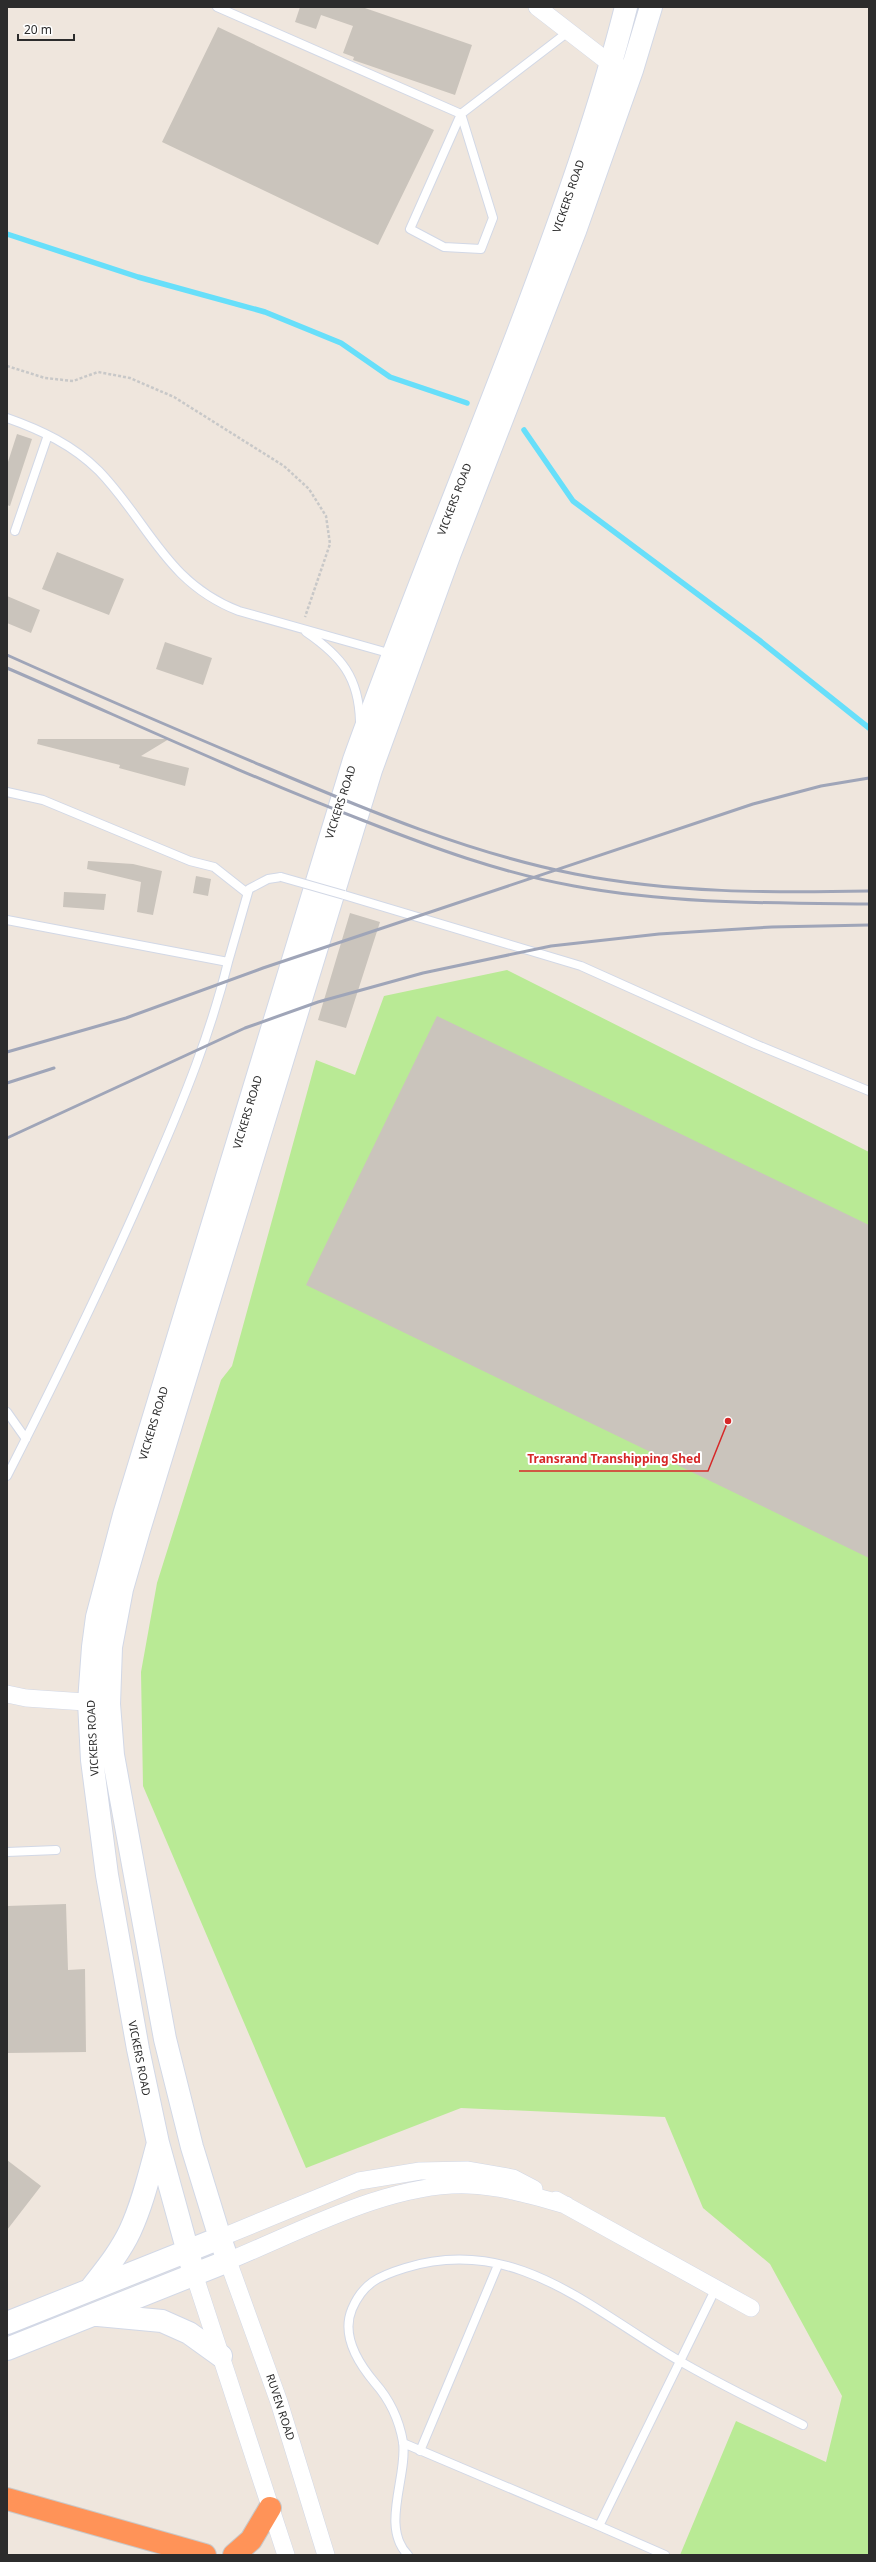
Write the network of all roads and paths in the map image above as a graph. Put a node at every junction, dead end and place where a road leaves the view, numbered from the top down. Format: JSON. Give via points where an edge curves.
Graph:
{"nodes":[{"id":1,"x":217,"y":7,"type":"edge"},
{"id":2,"x":537,"y":7,"type":"edge"},
{"id":3,"x":626,"y":7,"type":"edge"},
{"id":4,"x":651,"y":7,"type":"edge"},
{"id":5,"x":568,"y":32,"type":"junction"},
{"id":6,"x":622,"y":68,"type":"junction"},
{"id":7,"x":461,"y":114,"type":"junction"},
{"id":8,"x":7,"y":366,"type":"edge"},
{"id":9,"x":7,"y":418,"type":"edge"},
{"id":10,"x":48,"y":435,"type":"junction"},
{"id":11,"x":16,"y":531,"type":"dead end"},
{"id":12,"x":301,"y":628,"type":"junction"},
{"id":13,"x":400,"y":652,"type":"junction"},
{"id":14,"x":360,"y":742,"type":"junction"},
{"id":15,"x":7,"y":792,"type":"edge"},
{"id":16,"x":247,"y":893,"type":"junction"},
{"id":17,"x":7,"y":920,"type":"edge"},
{"id":18,"x":228,"y":962,"type":"junction"},
{"id":19,"x":869,"y":1091,"type":"edge"},
{"id":20,"x":7,"y":1412,"type":"edge"},
{"id":21,"x":26,"y":1439,"type":"junction"},
{"id":22,"x":7,"y":1476,"type":"edge"},
{"id":23,"x":7,"y":1694,"type":"edge"},
{"id":24,"x":99,"y":1703,"type":"junction"},
{"id":25,"x":56,"y":1850,"type":"dead end"},
{"id":26,"x":7,"y":1852,"type":"edge"},
{"id":27,"x":158,"y":2143,"type":"junction"},
{"id":28,"x":566,"y":2205,"type":"junction"},
{"id":29,"x":220,"y":2238,"type":"junction"},
{"id":30,"x":187,"y":2250,"type":"junction"},
{"id":31,"x":228,"y":2261,"type":"junction"},
{"id":32,"x":498,"y":2265,"type":"junction"},
{"id":33,"x":194,"y":2274,"type":"junction"},
{"id":34,"x":91,"y":2288,"type":"junction"},
{"id":35,"x":716,"y":2288,"type":"junction"},
{"id":36,"x":751,"y":2308,"type":"dead end"},
{"id":37,"x":94,"y":2315,"type":"junction"},
{"id":38,"x":7,"y":2323,"type":"edge"},
{"id":39,"x":7,"y":2349,"type":"edge"},
{"id":40,"x":220,"y":2356,"type":"junction"},
{"id":41,"x":681,"y":2362,"type":"junction"},
{"id":42,"x":802,"y":2425,"type":"dead end"},
{"id":43,"x":403,"y":2443,"type":"junction"},
{"id":44,"x":420,"y":2451,"type":"junction"},
{"id":45,"x":7,"y":2499,"type":"edge"},
{"id":46,"x":270,"y":2508,"type":"junction"},
{"id":47,"x":600,"y":2526,"type":"junction"},
{"id":48,"x":205,"y":2555,"type":"edge"},
{"id":49,"x":234,"y":2555,"type":"edge"},
{"id":50,"x":286,"y":2555,"type":"edge"},
{"id":51,"x":326,"y":2555,"type":"edge"},
{"id":52,"x":408,"y":2555,"type":"edge"},
{"id":53,"x":665,"y":2555,"type":"edge"}],
"edges":[{"from":1,"to":7,"type":"lane"},
{"from":2,"to":5,"type":"street"},
{"from":3,"to":6,"type":"main road","name":"VICKERS ROAD"},
{"from":4,"to":6,"type":"main road","name":"VICKERS ROAD"},
{"from":5,"to":6,"type":"street"},
{"from":5,"to":7,"type":"lane"},
{"from":6,"to":13,"type":"main road","name":"VICKERS ROAD","via":[[558,224]]},
{"from":7,"to":7,"type":"lane","via":[[410,229],[444,247],[481,248],[493,218]]},
{"from":8,"to":12,"type":"path","via":[[45,378],[73,381],[98,372],[130,378],[174,397],[284,466],[309,489],[326,516],[330,544]]},
{"from":9,"to":10,"type":"lane"},
{"from":10,"to":11,"type":"lane"},
{"from":10,"to":12,"type":"lane","via":[[69,446],[99,471],[163,554],[191,585],[215,602]]},
{"from":12,"to":13,"type":"lane"},
{"from":12,"to":14,"type":"lane","via":[[328,647],[345,664],[360,711]]},
{"from":13,"to":14,"type":"main road","name":"VICKERS ROAD"},
{"from":13,"to":24,"type":"main road","name":"VICKERS ROAD","via":[[371,770],[122,1589]]},
{"from":14,"to":24,"type":"main road","name":"VICKERS ROAD","via":[[124,1515],[97,1617]]},
{"from":15,"to":16,"type":"lane","via":[[43,800],[190,860],[214,867]]},
{"from":16,"to":18,"type":"lane"},
{"from":16,"to":19,"type":"lane","bridge":true,"via":[[256,884],[281,877],[581,966],[755,1044]]},
{"from":17,"to":18,"type":"lane"},
{"from":18,"to":21,"type":"lane","via":[[217,1008],[168,1135],[99,1293]]},
{"from":20,"to":21,"type":"lane"},
{"from":21,"to":22,"type":"lane"},
{"from":23,"to":24,"type":"street","via":[[26,1698]]},
{"from":24,"to":27,"type":"main road","name":"VICKERS ROAD","via":[[96,1805],[138,2049]]},
{"from":24,"to":29,"type":"main road","name":"VICKERS ROAD","via":[[121,1803],[165,2038],[192,2147]]},
{"from":25,"to":26,"type":"lane"},
{"from":27,"to":30,"type":"main road","name":"VICKERS ROAD"},
{"from":27,"to":34,"type":"main road","via":[[129,2233],[115,2258]]},
{"from":28,"to":29,"type":"street","via":[[513,2178],[468,2170],[420,2170],[359,2181]]},
{"from":28,"to":31,"type":"street","via":[[512,2190],[475,2186],[425,2188],[368,2203]]},
{"from":28,"to":35,"type":"street"},
{"from":29,"to":30,"type":"main road"},
{"from":29,"to":31,"type":"main road","name":"VICKERS ROAD"},
{"from":30,"to":33,"type":"main road","name":"VICKERS ROAD"},
{"from":30,"to":34,"type":"main road"},
{"from":31,"to":33,"type":"main road"},
{"from":31,"to":51,"type":"street","name":"RUVEN ROAD","via":[[280,2402]]},
{"from":32,"to":41,"type":"lane","via":[[526,2271],[583,2298],[634,2335]]},
{"from":32,"to":43,"type":"lane","via":[[479,2260],[449,2258],[425,2262],[374,2280],[359,2293],[349,2316],[352,2345],[361,2366],[393,2407]]},
{"from":32,"to":44,"type":"lane"},
{"from":33,"to":37,"type":"main road"},
{"from":33,"to":40,"type":"street"},
{"from":34,"to":38,"type":"main road"},
{"from":35,"to":36,"type":"street"},
{"from":35,"to":41,"type":"lane"},
{"from":37,"to":39,"type":"main road"},
{"from":37,"to":40,"type":"main road","via":[[162,2321],[189,2333]]},
{"from":40,"to":46,"type":"street"},
{"from":41,"to":42,"type":"lane"},
{"from":41,"to":47,"type":"lane"},
{"from":43,"to":44,"type":"lane"},
{"from":43,"to":52,"type":"lane","via":[[395,2531]]},
{"from":44,"to":47,"type":"lane"},
{"from":45,"to":48,"type":"highway"},
{"from":46,"to":49,"type":"highway","via":[[251,2540]]},
{"from":46,"to":50,"type":"street"},
{"from":47,"to":53,"type":"lane"}]}
